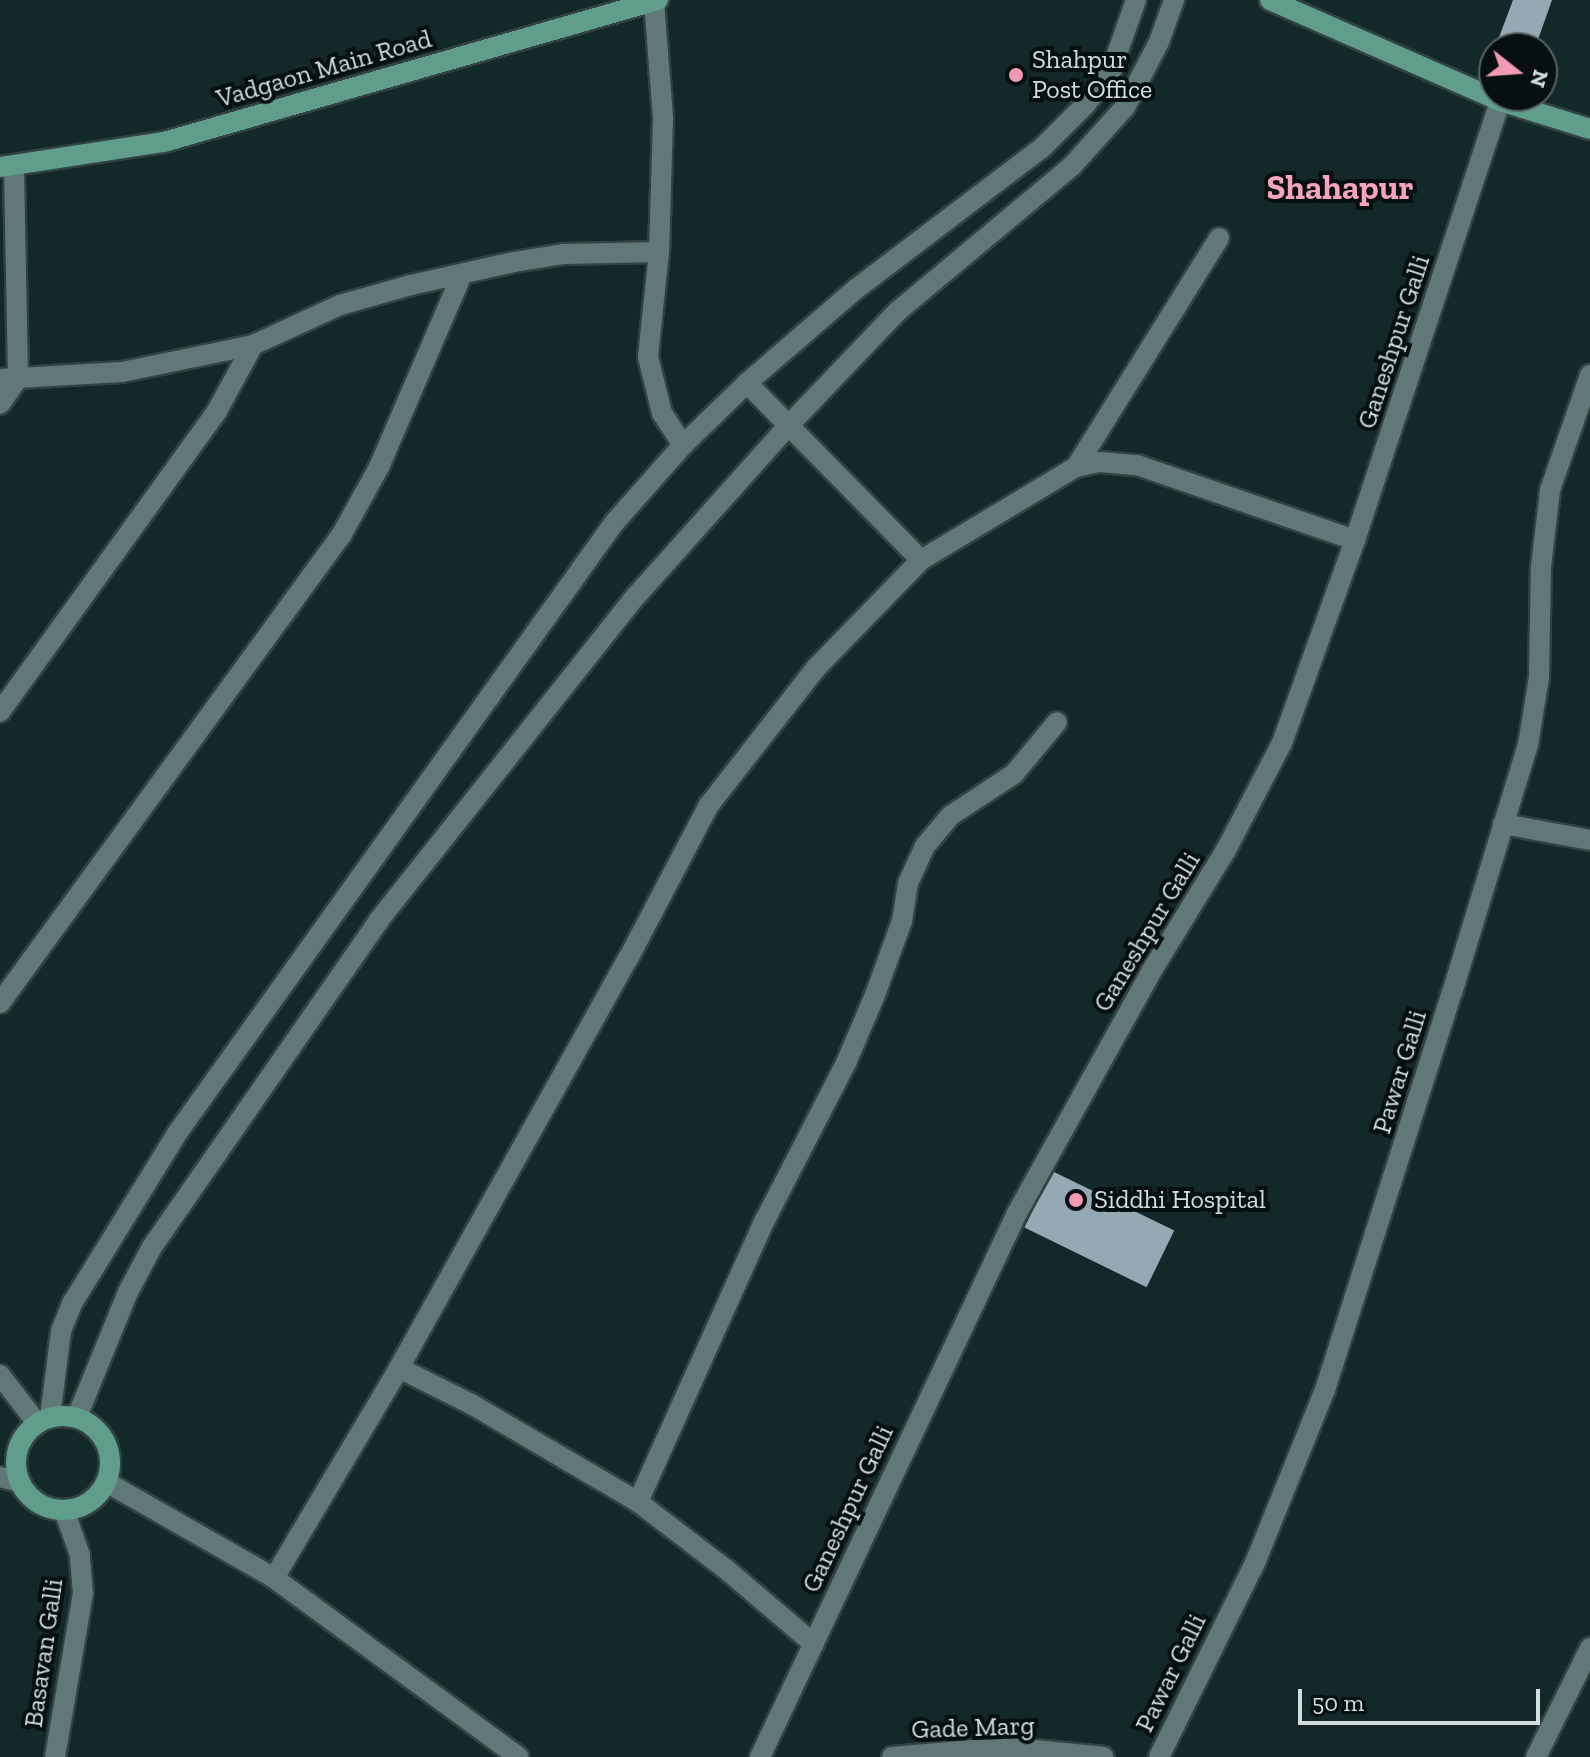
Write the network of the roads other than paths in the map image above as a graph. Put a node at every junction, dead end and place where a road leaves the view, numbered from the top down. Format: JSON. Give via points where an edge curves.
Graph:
{"nodes":[{"id":1,"x":656,"y":0,"type":"edge"},
{"id":2,"x":1136,"y":0,"type":"edge"},
{"id":3,"x":1174,"y":0,"type":"edge"},
{"id":4,"x":1270,"y":0,"type":"edge"},
{"id":5,"x":1478,"y":91,"type":"edge"},
{"id":6,"x":1496,"y":112,"type":"edge"},
{"id":7,"x":1535,"y":112,"type":"edge"},
{"id":8,"x":1590,"y":129,"type":"edge"},
{"id":9,"x":7,"y":166,"type":"edge"},
{"id":10,"x":1219,"y":238,"type":"dead end"},
{"id":11,"x":659,"y":252,"type":"junction"},
{"id":12,"x":462,"y":274,"type":"junction"},
{"id":13,"x":253,"y":345,"type":"junction"},
{"id":14,"x":1590,"y":375,"type":"edge"},
{"id":15,"x":9,"y":378,"type":"edge"},
{"id":16,"x":747,"y":383,"type":"junction"},
{"id":17,"x":0,"y":404,"type":"edge"},
{"id":18,"x":787,"y":427,"type":"junction"},
{"id":19,"x":683,"y":445,"type":"junction"},
{"id":20,"x":1076,"y":467,"type":"junction"},
{"id":21,"x":1355,"y":540,"type":"junction"},
{"id":22,"x":921,"y":560,"type":"junction"},
{"id":23,"x":0,"y":712,"type":"edge"},
{"id":24,"x":1057,"y":722,"type":"dead end"},
{"id":25,"x":1503,"y":824,"type":"junction"},
{"id":26,"x":1590,"y":840,"type":"edge"},
{"id":27,"x":0,"y":1003,"type":"edge"},
{"id":28,"x":399,"y":1368,"type":"junction"},
{"id":29,"x":0,"y":1375,"type":"edge"},
{"id":30,"x":77,"y":1417,"type":"junction"},
{"id":31,"x":43,"y":1420,"type":"junction"},
{"id":32,"x":10,"y":1480,"type":"edge"},
{"id":33,"x":106,"y":1482,"type":"junction"},
{"id":34,"x":638,"y":1502,"type":"junction"},
{"id":35,"x":64,"y":1510,"type":"junction"},
{"id":36,"x":274,"y":1578,"type":"junction"},
{"id":37,"x":814,"y":1644,"type":"junction"},
{"id":38,"x":1590,"y":1648,"type":"edge"},
{"id":39,"x":55,"y":1757,"type":"edge"},
{"id":40,"x":519,"y":1757,"type":"edge"},
{"id":41,"x":760,"y":1757,"type":"edge"},
{"id":42,"x":892,"y":1757,"type":"edge"},
{"id":43,"x":1103,"y":1757,"type":"edge"},
{"id":44,"x":1159,"y":1757,"type":"edge"},
{"id":45,"x":1536,"y":1757,"type":"edge"}],
"edges":[{"from":1,"to":9,"type":"main road","name":"Vadgaon Main Road","via":[[164,142]]},
{"from":1,"to":11,"type":"street","via":[[663,119]]},
{"from":2,"to":16,"type":"street","via":[[1111,71],[1053,137],[856,289]]},
{"from":3,"to":18,"type":"street","via":[[1125,107],[1072,166],[898,311]]},
{"from":4,"to":5,"type":"main road"},
{"from":6,"to":21,"type":"street","name":"Ganeshpur Galli"},
{"from":7,"to":8,"type":"main road"},
{"from":9,"to":15,"type":"street"},
{"from":10,"to":20,"type":"street"},
{"from":11,"to":12,"type":"street","via":[[564,254]]},
{"from":11,"to":19,"type":"street","via":[[648,357],[662,413]]},
{"from":12,"to":13,"type":"street","via":[[340,305]]},
{"from":12,"to":27,"type":"street","via":[[379,467],[342,534]]},
{"from":13,"to":15,"type":"street","via":[[122,372]]},
{"from":13,"to":23,"type":"street","via":[[217,411]]},
{"from":14,"to":25,"type":"street","name":"Pawar Galli","via":[[1550,490],[1541,567],[1539,677],[1528,745]]},
{"from":15,"to":17,"type":"street"},
{"from":16,"to":18,"type":"street"},
{"from":16,"to":19,"type":"street"},
{"from":18,"to":22,"type":"street"},
{"from":18,"to":30,"type":"street","via":[[637,595],[379,920],[152,1247]]},
{"from":19,"to":31,"type":"street","via":[[614,523],[178,1132],[73,1302],[61,1331]]},
{"from":20,"to":21,"type":"street","via":[[1100,462],[1137,465]]},
{"from":20,"to":22,"type":"street"},
{"from":21,"to":37,"type":"street","name":"Ganeshpur Galli","via":[[1282,743],[1017,1213]]},
{"from":22,"to":28,"type":"street","via":[[816,668],[709,805]]},
{"from":24,"to":34,"type":"street","via":[[1014,774],[950,816],[925,846],[908,883],[902,921],[881,980],[846,1063],[765,1220]]},
{"from":25,"to":26,"type":"street"},
{"from":25,"to":44,"type":"street","name":"Pawar Galli","via":[[1325,1390],[1255,1563]]},
{"from":28,"to":34,"type":"street"},
{"from":28,"to":36,"type":"street"},
{"from":29,"to":31,"type":"street"},
{"from":30,"to":31,"type":"main road"},
{"from":30,"to":33,"type":"main road","via":[[89,1422],[106,1442]]},
{"from":31,"to":32,"type":"main road","via":[[20,1443]]},
{"from":32,"to":35,"type":"main road","via":[[38,1503]]},
{"from":33,"to":35,"type":"main road","via":[[89,1502]]},
{"from":33,"to":36,"type":"street"},
{"from":34,"to":37,"type":"street"},
{"from":35,"to":39,"type":"street","name":"Basavan Galli","via":[[80,1555],[83,1593]]},
{"from":36,"to":40,"type":"street"},
{"from":37,"to":41,"type":"street","name":"Ganeshpur Galli"},
{"from":38,"to":45,"type":"street"},
{"from":42,"to":43,"type":"street","name":"Gade Marg","via":[[1007,1747]]}]}
